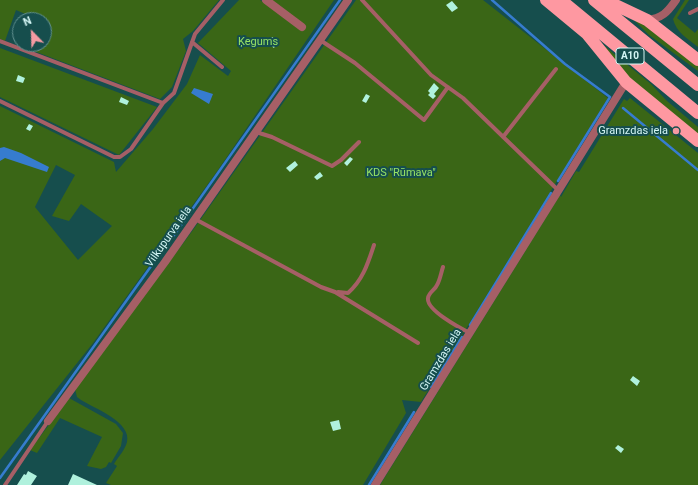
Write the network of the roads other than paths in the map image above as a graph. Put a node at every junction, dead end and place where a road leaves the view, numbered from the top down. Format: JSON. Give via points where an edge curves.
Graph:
{"nodes":[{"id":1,"x":223,"y":0,"type":"edge"},
{"id":2,"x":266,"y":0,"type":"edge"},
{"id":3,"x":348,"y":0,"type":"edge"},
{"id":4,"x":362,"y":0,"type":"edge"},
{"id":5,"x":546,"y":0,"type":"edge"},
{"id":6,"x":561,"y":0,"type":"edge"},
{"id":7,"x":594,"y":0,"type":"edge"},
{"id":8,"x":605,"y":0,"type":"edge"},
{"id":9,"x":676,"y":0,"type":"edge"},
{"id":10,"x":698,"y":9,"type":"edge"},
{"id":11,"x":690,"y":13,"type":"dead end"},
{"id":12,"x":646,"y":20,"type":"junction"},
{"id":13,"x":302,"y":27,"type":"dead end"},
{"id":14,"x":320,"y":40,"type":"junction"},
{"id":15,"x":0,"y":41,"type":"edge"},
{"id":16,"x":192,"y":42,"type":"junction"},
{"id":17,"x":698,"y":60,"type":"edge"},
{"id":18,"x":222,"y":67,"type":"dead end"},
{"id":19,"x":556,"y":69,"type":"dead end"},
{"id":20,"x":626,"y":82,"type":"junction"},
{"id":21,"x":698,"y":86,"type":"edge"},
{"id":22,"x":448,"y":87,"type":"junction"},
{"id":23,"x":0,"y":101,"type":"edge"},
{"id":24,"x":163,"y":103,"type":"junction"},
{"id":25,"x":698,"y":113,"type":"edge"},
{"id":26,"x":256,"y":132,"type":"junction"},
{"id":27,"x":503,"y":137,"type":"junction"},
{"id":28,"x":698,"y":141,"type":"edge"},
{"id":29,"x":359,"y":142,"type":"dead end"},
{"id":30,"x":558,"y":191,"type":"junction"},
{"id":31,"x":195,"y":219,"type":"junction"},
{"id":32,"x":374,"y":245,"type":"dead end"},
{"id":33,"x":443,"y":267,"type":"dead end"},
{"id":34,"x":335,"y":292,"type":"junction"},
{"id":35,"x":470,"y":333,"type":"junction"},
{"id":36,"x":418,"y":342,"type":"dead end"},
{"id":37,"x":48,"y":422,"type":"joint"},
{"id":38,"x":5,"y":485,"type":"edge"},
{"id":39,"x":375,"y":485,"type":"edge"}],
"edges":[{"from":1,"to":16,"type":"lane","via":[[195,34]]},
{"from":2,"to":13,"type":"street"},
{"from":3,"to":14,"type":"street","name":"Vilkupurva iela"},
{"from":4,"to":22,"type":"lane","via":[[431,75]]},
{"from":5,"to":20,"type":"highway","via":[[588,34]]},
{"from":6,"to":25,"type":"highway","number":"A10"},
{"from":7,"to":21,"type":"highway","number":"A10"},
{"from":8,"to":12,"type":"highway"},
{"from":9,"to":12,"type":"street","via":[[668,13],[659,18]]},
{"from":10,"to":11,"type":"lane"},
{"from":12,"to":17,"type":"highway"},
{"from":14,"to":22,"type":"lane","via":[[356,63],[424,120]]},
{"from":14,"to":26,"type":"street","name":"Vilkupurva iela"},
{"from":15,"to":24,"type":"lane"},
{"from":16,"to":18,"type":"lane"},
{"from":16,"to":24,"type":"lane","via":[[174,93]]},
{"from":19,"to":27,"type":"lane"},
{"from":20,"to":28,"type":"highway"},
{"from":20,"to":30,"type":"street","name":"Gramzdas iela"},
{"from":22,"to":27,"type":"lane"},
{"from":23,"to":24,"type":"lane","via":[[120,157],[131,149]]},
{"from":26,"to":29,"type":"lane","via":[[332,166]]},
{"from":26,"to":31,"type":"street","name":"Vilkupurva iela"},
{"from":27,"to":30,"type":"lane"},
{"from":30,"to":35,"type":"street","name":"Gramzdas iela"},
{"from":31,"to":34,"type":"lane","via":[[321,287]]},
{"from":31,"to":37,"type":"street","name":"Vilkupurva iela"},
{"from":32,"to":34,"type":"lane","via":[[364,275],[353,289],[348,293]]},
{"from":33,"to":35,"type":"lane","via":[[437,285],[430,294],[429,303],[450,322]]},
{"from":34,"to":36,"type":"lane"},
{"from":35,"to":39,"type":"street","name":"Gramzdas iela"},
{"from":37,"to":38,"type":"lane","name":"Vilkupurva iela"}]}
